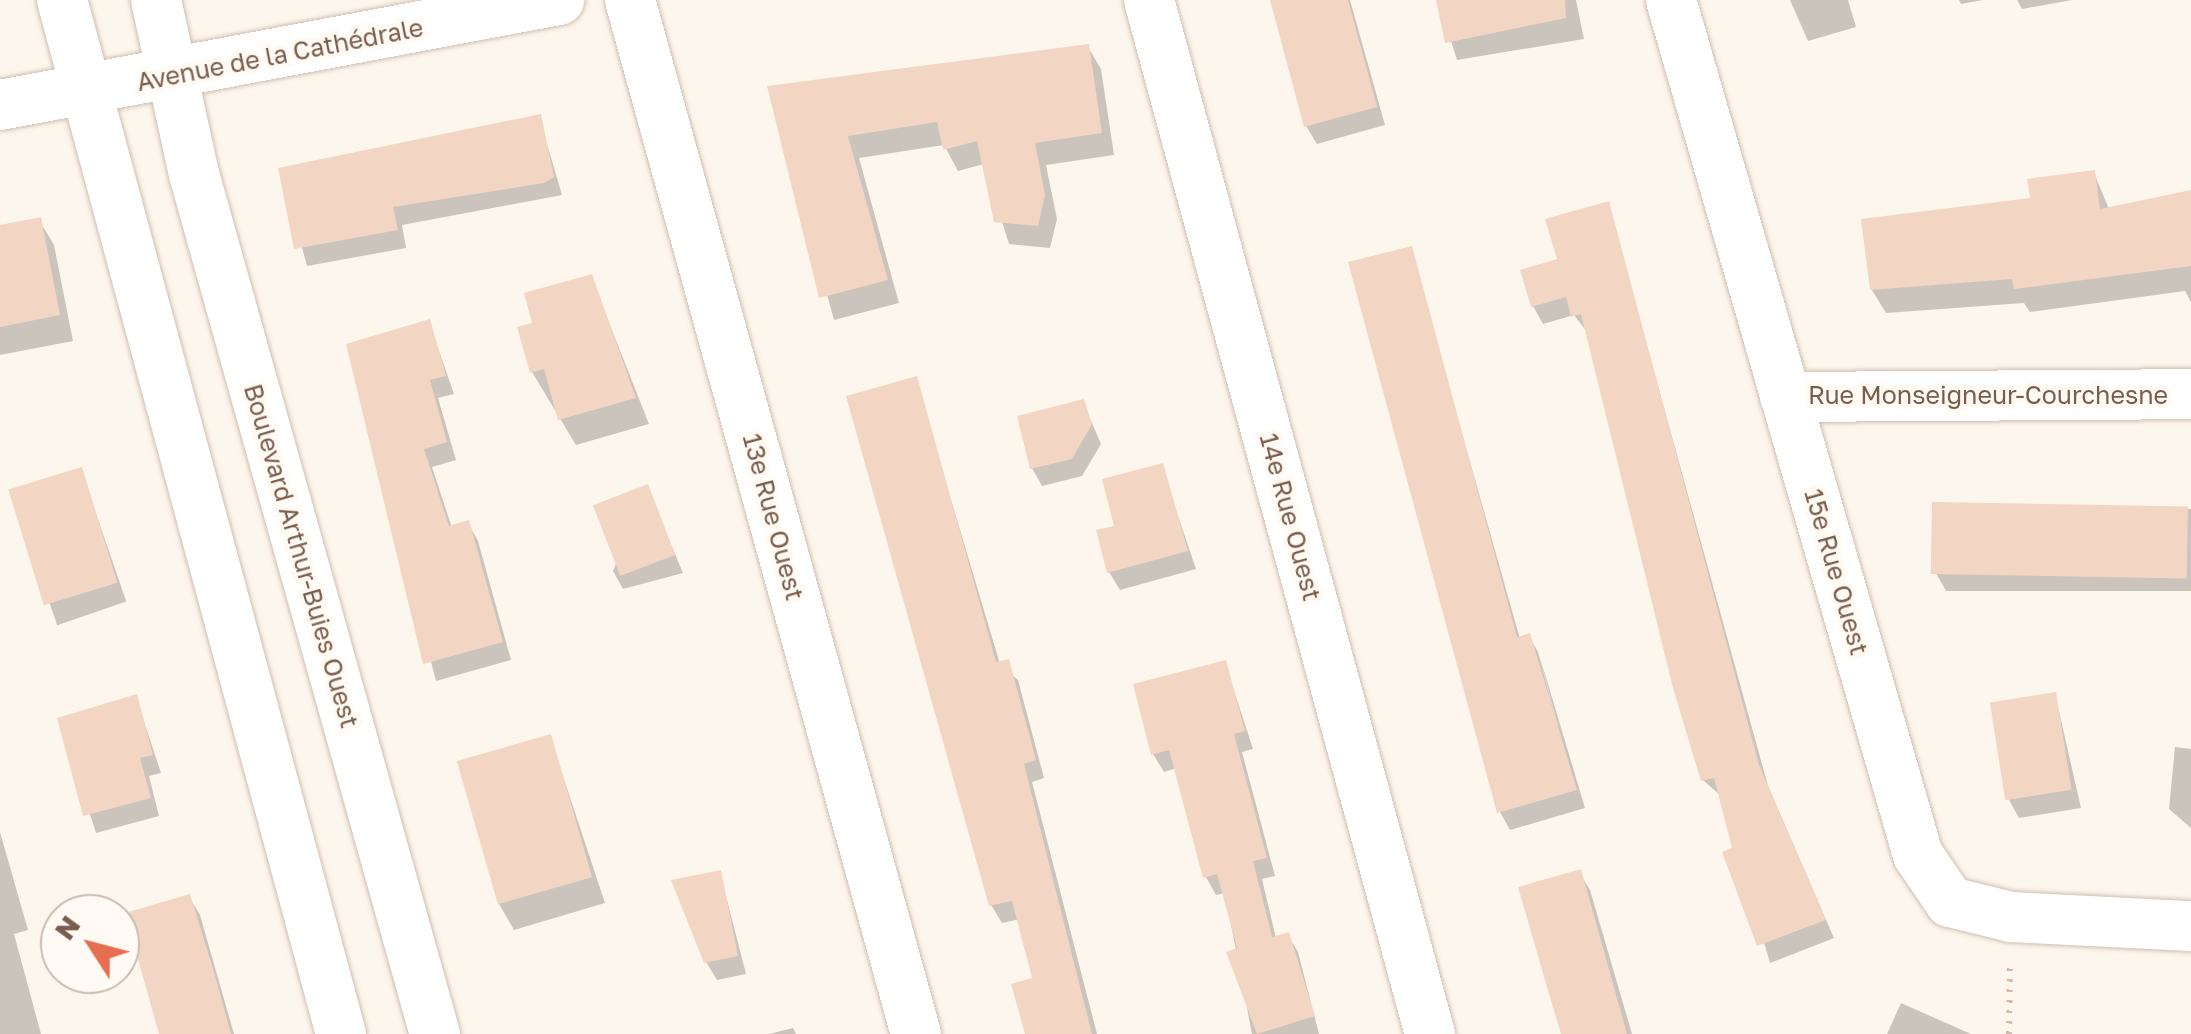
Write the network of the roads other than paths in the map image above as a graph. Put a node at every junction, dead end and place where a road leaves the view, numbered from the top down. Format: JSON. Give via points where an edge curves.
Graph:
{"nodes":[{"id":1,"x":62,"y":0,"type":"edge"},
{"id":2,"x":156,"y":0,"type":"edge"},
{"id":3,"x":560,"y":0,"type":"edge"},
{"id":4,"x":630,"y":0,"type":"edge"},
{"id":5,"x":1149,"y":0,"type":"edge"},
{"id":6,"x":1672,"y":0,"type":"edge"},
{"id":7,"x":173,"y":77,"type":"junction"},
{"id":8,"x":83,"y":90,"type":"junction"},
{"id":9,"x":0,"y":105,"type":"edge"},
{"id":10,"x":2191,"y":394,"type":"edge"},
{"id":11,"x":1785,"y":398,"type":"junction"},
{"id":12,"x":2191,"y":926,"type":"edge"},
{"id":13,"x":341,"y":1034,"type":"edge"},
{"id":14,"x":435,"y":1034,"type":"edge"},
{"id":15,"x":916,"y":1034,"type":"edge"},
{"id":16,"x":1430,"y":1034,"type":"edge"}],
"edges":[{"from":1,"to":8,"type":"street"},
{"from":2,"to":7,"type":"street","name":"Boulevard Arthur-Buies Ouest"},
{"from":3,"to":7,"type":"street","name":"Avenue de la Cathédrale"},
{"from":4,"to":15,"type":"street","name":"13e Rue Ouest"},
{"from":5,"to":16,"type":"street","name":"14e Rue Ouest"},
{"from":6,"to":11,"type":"street","name":"15e Rue Ouest"},
{"from":7,"to":8,"type":"street","name":"Avenue de la Cathédrale"},
{"from":7,"to":14,"type":"street","name":"Boulevard Arthur-Buies Ouest"},
{"from":8,"to":9,"type":"street","name":"Avenue de la Cathédrale"},
{"from":8,"to":13,"type":"street"},
{"from":10,"to":11,"type":"street","name":"Rue Monseigneur-Courchesne"},
{"from":11,"to":12,"type":"street","name":"15e Rue Ouest","via":[[1918,855],[1950,902],[2011,917]]}]}
